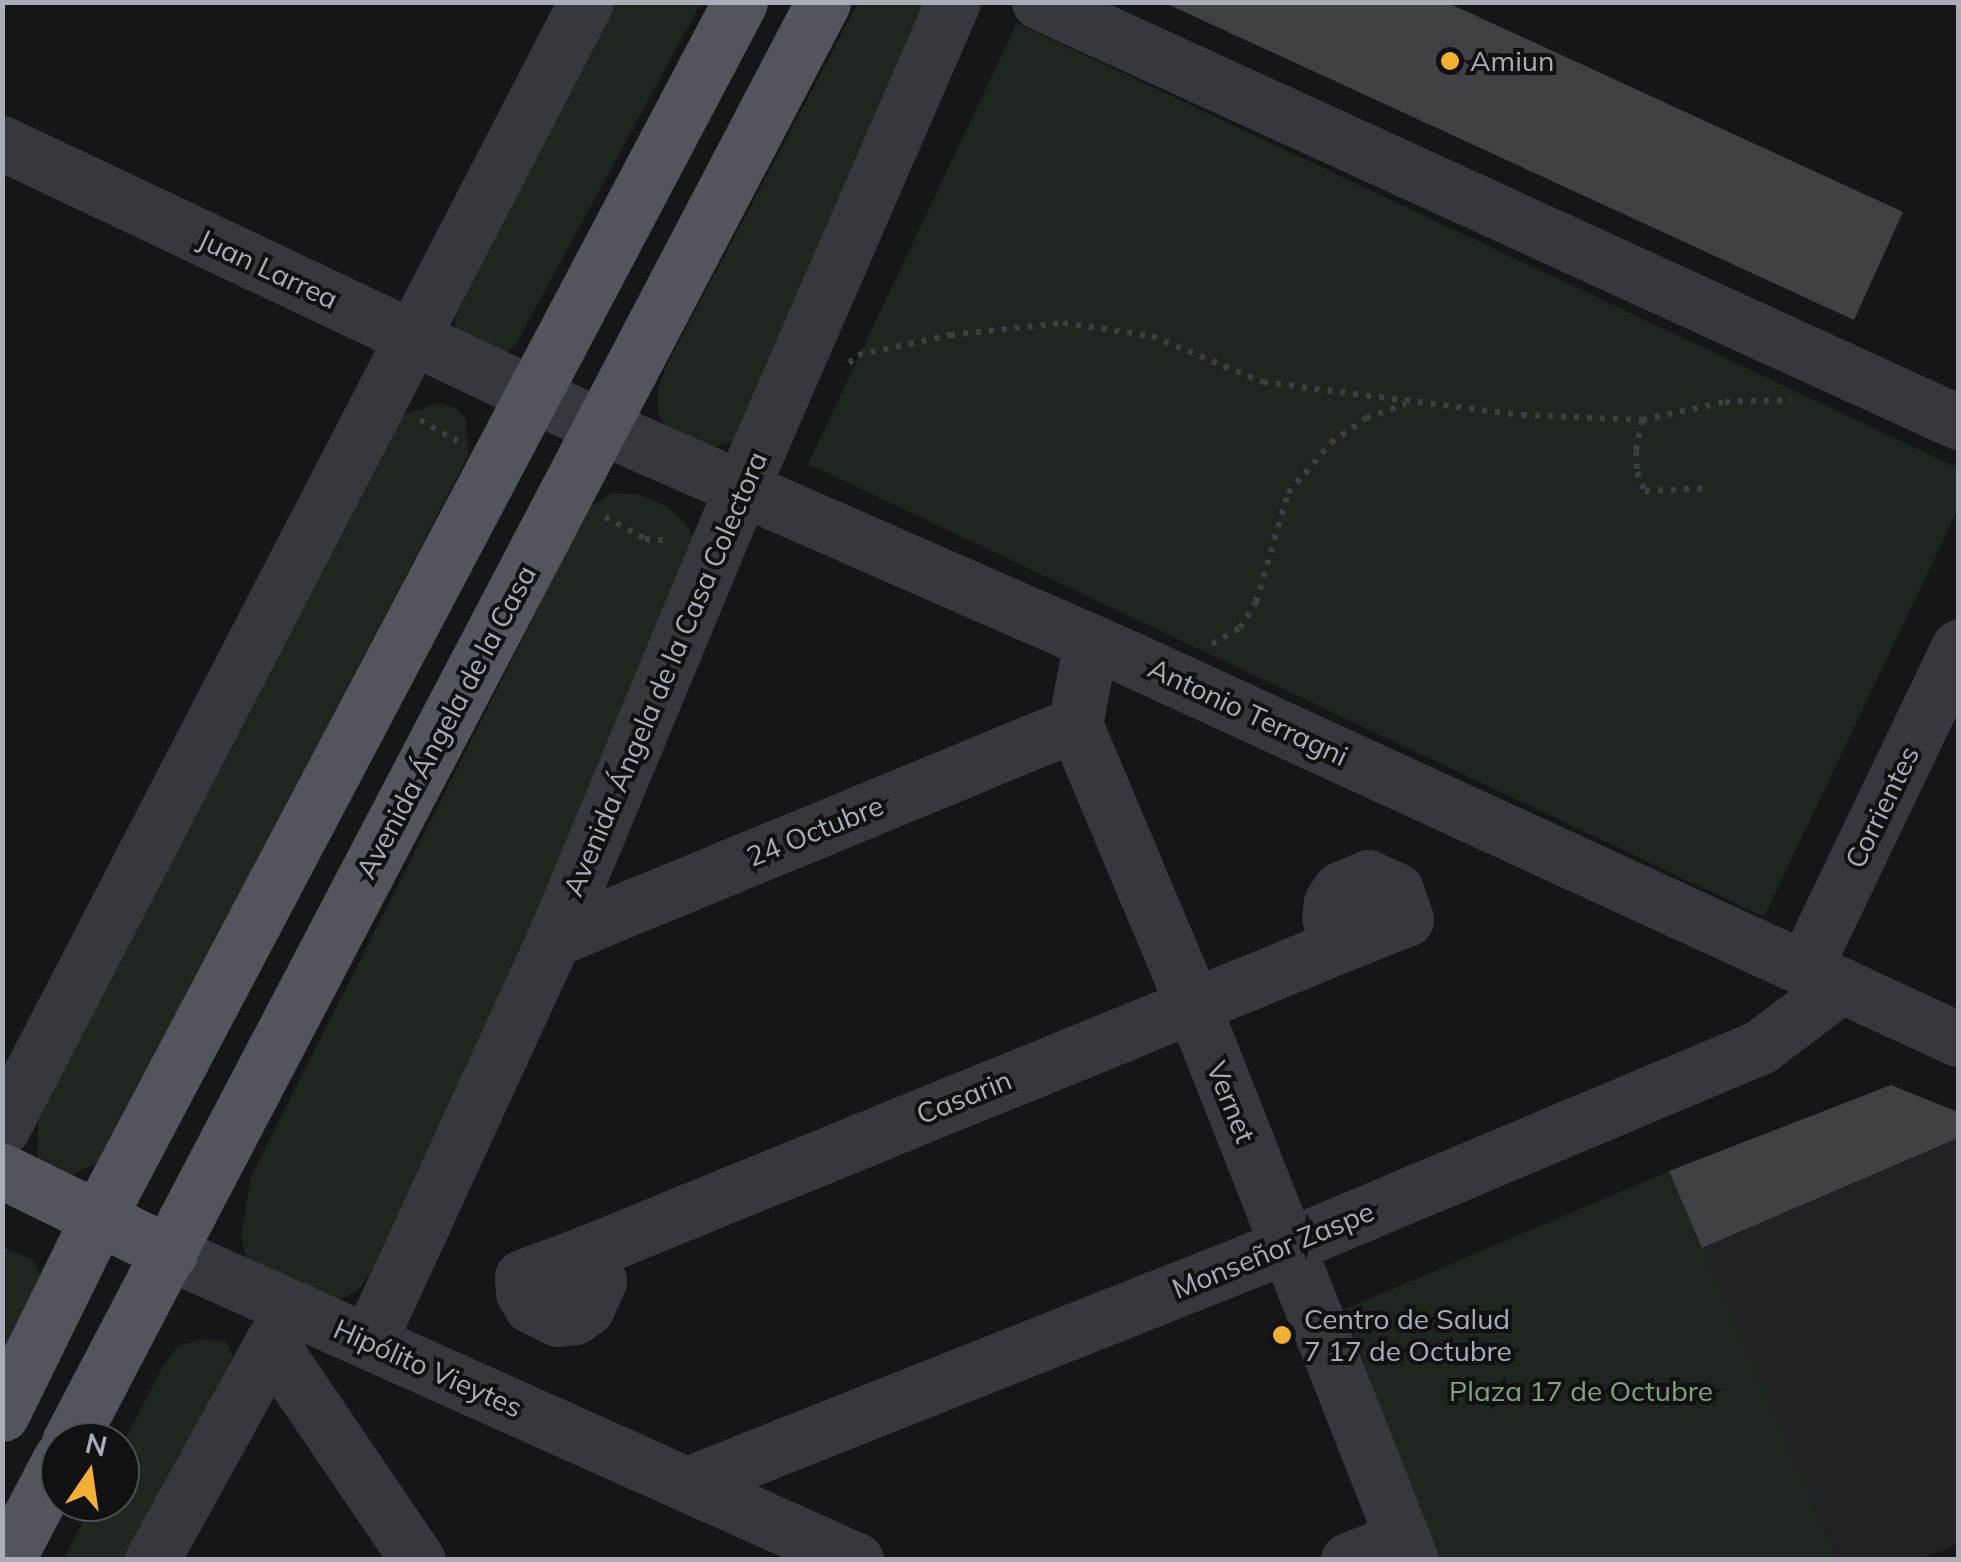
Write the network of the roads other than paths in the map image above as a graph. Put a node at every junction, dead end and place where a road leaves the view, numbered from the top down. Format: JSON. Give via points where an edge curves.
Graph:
{"nodes":[{"id":1,"x":586,"y":2,"type":"edge"},
{"id":2,"x":740,"y":2,"type":"edge"},
{"id":3,"x":823,"y":2,"type":"edge"},
{"id":4,"x":953,"y":2,"type":"edge"},
{"id":5,"x":1038,"y":2,"type":"edge"},
{"id":6,"x":2,"y":143,"type":"edge"},
{"id":7,"x":414,"y":337,"type":"junction"},
{"id":8,"x":534,"y":395,"type":"junction"},
{"id":9,"x":1958,"y":422,"type":"edge"},
{"id":10,"x":602,"y":427,"type":"junction"},
{"id":11,"x":741,"y":489,"type":"junction"},
{"id":12,"x":1958,"y":647,"type":"edge"},
{"id":13,"x":1111,"y":650,"type":"junction"},
{"id":14,"x":1075,"y":724,"type":"junction"},
{"id":15,"x":554,"y":939,"type":"junction"},
{"id":16,"x":1341,"y":945,"type":"dead end"},
{"id":17,"x":1824,"y":976,"type":"junction"},
{"id":18,"x":1192,"y":1004,"type":"junction"},
{"id":19,"x":1958,"y":1039,"type":"edge"},
{"id":20,"x":2,"y":1130,"type":"edge"},
{"id":21,"x":2,"y":1171,"type":"edge"},
{"id":22,"x":97,"y":1220,"type":"junction"},
{"id":23,"x":1288,"y":1245,"type":"junction"},
{"id":24,"x":588,"y":1252,"type":"dead end"},
{"id":25,"x":170,"y":1253,"type":"junction"},
{"id":26,"x":285,"y":1327,"type":"junction"},
{"id":27,"x":369,"y":1341,"type":"junction"},
{"id":28,"x":2,"y":1414,"type":"edge"},
{"id":29,"x":80,"y":1422,"type":"edge"},
{"id":30,"x":687,"y":1484,"type":"junction"},
{"id":31,"x":40,"y":1497,"type":"edge"},
{"id":32,"x":1407,"y":1549,"type":"edge"},
{"id":33,"x":7,"y":1560,"type":"edge"},
{"id":34,"x":152,"y":1560,"type":"edge"},
{"id":35,"x":418,"y":1560,"type":"edge"},
{"id":36,"x":856,"y":1560,"type":"edge"},
{"id":37,"x":1348,"y":1560,"type":"edge"}],
"edges":[{"from":1,"to":7,"type":"street"},
{"from":2,"to":8,"type":"main road"},
{"from":3,"to":10,"type":"main road","name":"Avenida Ángela de la Casa"},
{"from":4,"to":11,"type":"street","name":"Avenida Ángela de la Casa Colectora"},
{"from":5,"to":9,"type":"street"},
{"from":6,"to":7,"type":"street","name":"Juan Larrea"},
{"from":7,"to":8,"type":"street","name":"Juan Larrea"},
{"from":7,"to":20,"type":"street"},
{"from":8,"to":10,"type":"street","name":"Antonio Terragni"},
{"from":8,"to":22,"type":"main road"},
{"from":10,"to":11,"type":"street","name":"Antonio Terragni"},
{"from":10,"to":25,"type":"main road","name":"Avenida Ángela de la Casa"},
{"from":11,"to":13,"type":"street","name":"Antonio Terragni"},
{"from":11,"to":15,"type":"street","name":"Avenida Ángela de la Casa Colectora"},
{"from":12,"to":17,"type":"street","name":"Corrientes"},
{"from":13,"to":14,"type":"street"},
{"from":13,"to":17,"type":"street","name":"Antonio Terragni"},
{"from":14,"to":15,"type":"street","name":"24 Octubre"},
{"from":14,"to":18,"type":"street","name":"Vernet"},
{"from":15,"to":27,"type":"street","name":"Avenida Ángela de la Casa Colectora"},
{"from":16,"to":18,"type":"street","name":"Casarin"},
{"from":17,"to":19,"type":"street","name":"Antonio Terragni"},
{"from":17,"to":23,"type":"street","name":"Monseñor Zaspe","via":[[1760,1047]]},
{"from":18,"to":23,"type":"street","name":"Vernet"},
{"from":18,"to":24,"type":"street","name":"Casarin"},
{"from":21,"to":22,"type":"main road","name":"Hipólito Vieytes"},
{"from":22,"to":25,"type":"main road","name":"Hipólito Vieytes"},
{"from":22,"to":28,"type":"main road"},
{"from":23,"to":30,"type":"street","name":"Monseñor Zaspe"},
{"from":23,"to":32,"type":"street","name":"Vernet"},
{"from":25,"to":26,"type":"street","name":"Hipólito Vieytes"},
{"from":25,"to":29,"type":"main road","name":"Avenida Ángela de la Casa"},
{"from":26,"to":27,"type":"street","name":"Hipólito Vieytes"},
{"from":26,"to":34,"type":"street"},
{"from":26,"to":35,"type":"street"},
{"from":27,"to":30,"type":"street","name":"Hipólito Vieytes"},
{"from":30,"to":36,"type":"street","name":"Hipólito Vieytes"},
{"from":31,"to":33,"type":"main road"},
{"from":32,"to":37,"type":"street"}]}
